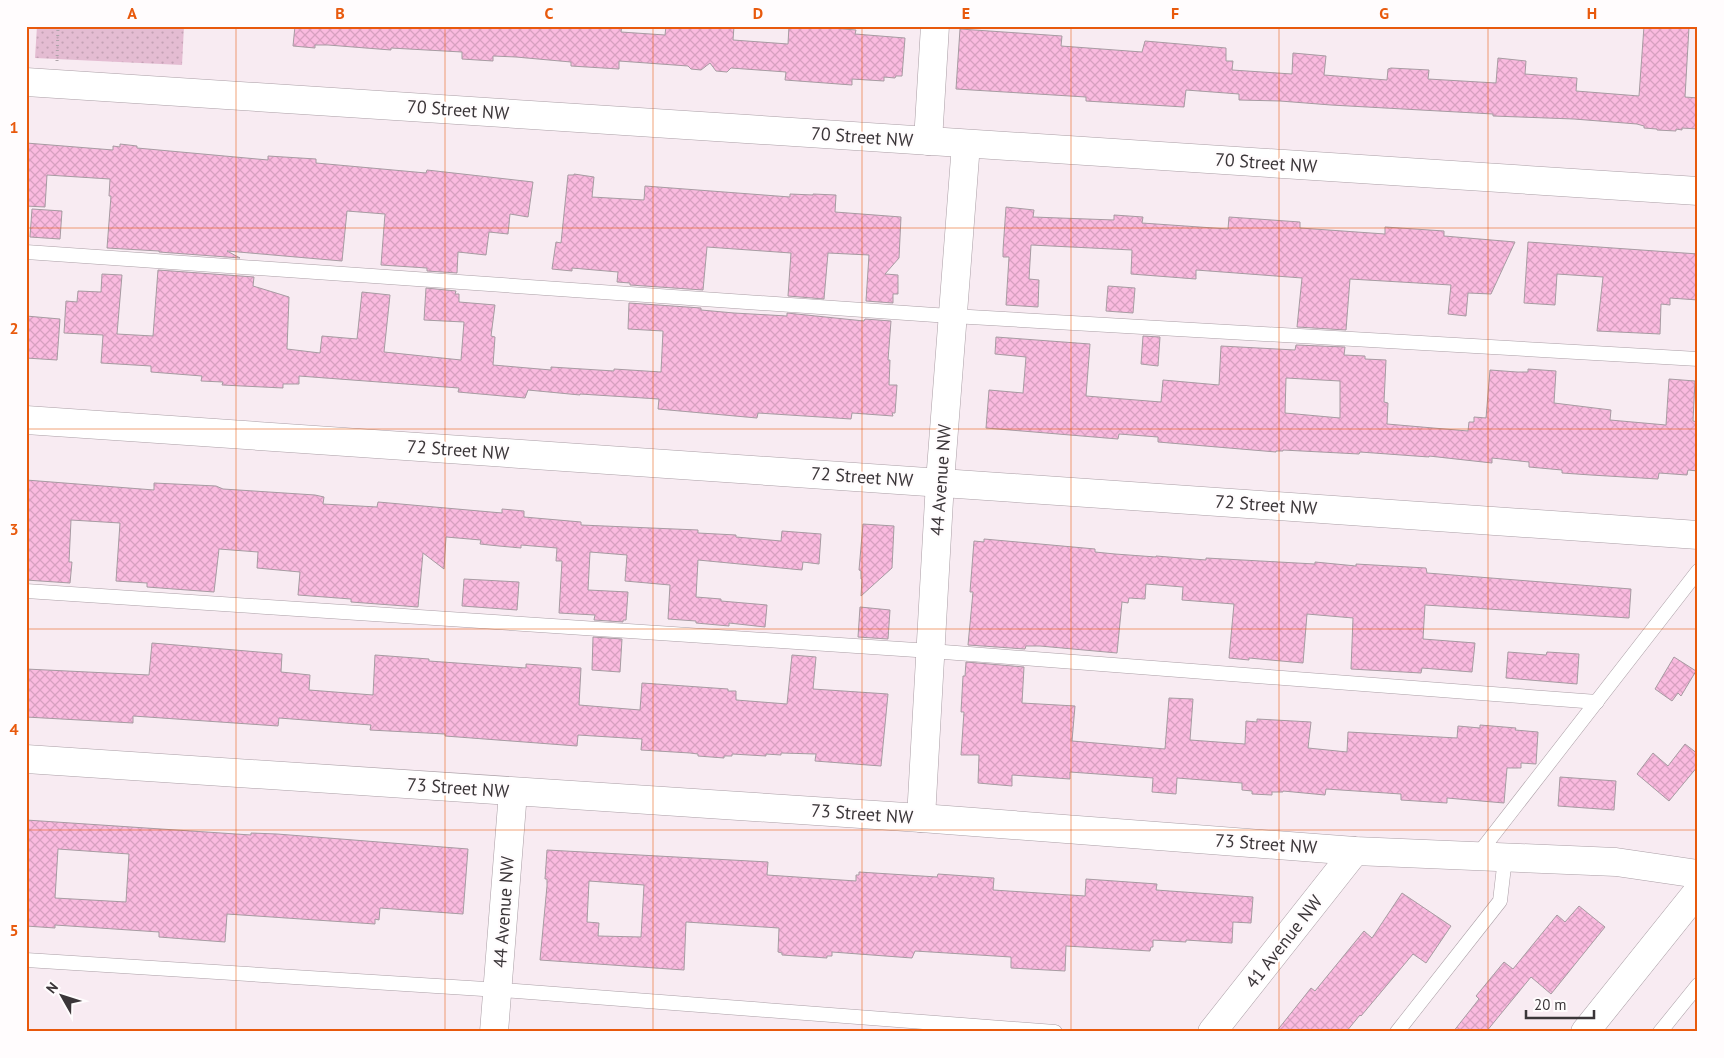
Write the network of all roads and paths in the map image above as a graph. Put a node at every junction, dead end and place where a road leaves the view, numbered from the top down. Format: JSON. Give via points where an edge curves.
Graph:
{"nodes":[{"id":1,"x":58,"y":26,"type":"edge"},
{"id":2,"x":935,"y":26,"type":"edge"},
{"id":3,"x":26,"y":82,"type":"edge"},
{"id":4,"x":55,"y":83,"type":"junction"},
{"id":5,"x":928,"y":141,"type":"junction"},
{"id":6,"x":966,"y":144,"type":"junction"},
{"id":7,"x":1698,"y":191,"type":"edge"},
{"id":8,"x":26,"y":252,"type":"edge"},
{"id":9,"x":954,"y":315,"type":"junction"},
{"id":10,"x":1698,"y":359,"type":"edge"},
{"id":11,"x":26,"y":420,"type":"edge"},
{"id":12,"x":940,"y":482,"type":"junction"},
{"id":13,"x":1698,"y":535,"type":"edge"},
{"id":14,"x":1698,"y":571,"type":"edge"},
{"id":15,"x":26,"y":591,"type":"edge"},
{"id":16,"x":931,"y":651,"type":"junction"},
{"id":17,"x":1597,"y":702,"type":"junction"},
{"id":18,"x":26,"y":759,"type":"edge"},
{"id":19,"x":513,"y":792,"type":"junction"},
{"id":20,"x":921,"y":818,"type":"junction"},
{"id":21,"x":1355,"y":851,"type":"junction"},
{"id":22,"x":1476,"y":856,"type":"junction"},
{"id":23,"x":1505,"y":858,"type":"junction"},
{"id":24,"x":1698,"y":874,"type":"edge"},
{"id":25,"x":1698,"y":891,"type":"edge"},
{"id":26,"x":26,"y":960,"type":"edge"},
{"id":27,"x":1698,"y":985,"type":"edge"},
{"id":28,"x":498,"y":990,"type":"junction"},
{"id":29,"x":494,"y":1032,"type":"edge"},
{"id":30,"x":1054,"y":1032,"type":"edge"},
{"id":31,"x":1212,"y":1032,"type":"edge"},
{"id":32,"x":1397,"y":1032,"type":"edge"},
{"id":33,"x":1585,"y":1032,"type":"edge"},
{"id":34,"x":1660,"y":1032,"type":"edge"}],
"edges":[{"from":1,"to":4,"type":"path"},
{"from":2,"to":5,"type":"street"},
{"from":3,"to":4,"type":"street","name":"70 Street NW"},
{"from":4,"to":5,"type":"street","name":"70 Street NW"},
{"from":5,"to":6,"type":"street","name":"70 Street NW"},
{"from":6,"to":7,"type":"street","name":"70 Street NW"},
{"from":6,"to":9,"type":"street","name":"44 Avenue NW"},
{"from":8,"to":9,"type":"lane"},
{"from":9,"to":10,"type":"lane"},
{"from":9,"to":12,"type":"street","name":"44 Avenue NW"},
{"from":11,"to":12,"type":"street","name":"72 Street NW"},
{"from":12,"to":13,"type":"street","name":"72 Street NW"},
{"from":12,"to":16,"type":"street","name":"44 Avenue NW"},
{"from":14,"to":17,"type":"lane"},
{"from":15,"to":16,"type":"lane"},
{"from":16,"to":17,"type":"lane"},
{"from":16,"to":20,"type":"street","name":"44 Avenue NW"},
{"from":17,"to":22,"type":"lane"},
{"from":18,"to":19,"type":"street","name":"73 Street NW"},
{"from":19,"to":20,"type":"street","name":"73 Street NW"},
{"from":19,"to":28,"type":"street","name":"44 Avenue NW"},
{"from":20,"to":21,"type":"street","name":"73 Street NW"},
{"from":21,"to":22,"type":"street","name":"73 Street NW"},
{"from":21,"to":31,"type":"street","name":"41 Avenue NW"},
{"from":22,"to":23,"type":"street","name":"73 Street NW"},
{"from":23,"to":24,"type":"street","name":"73 Street NW","via":[[1616,862]]},
{"from":23,"to":32,"type":"lane","via":[[1500,901]]},
{"from":25,"to":33,"type":"street"},
{"from":26,"to":28,"type":"lane"},
{"from":27,"to":34,"type":"lane"},
{"from":28,"to":29,"type":"street","name":"44 Avenue NW"},
{"from":28,"to":30,"type":"lane"}]}
